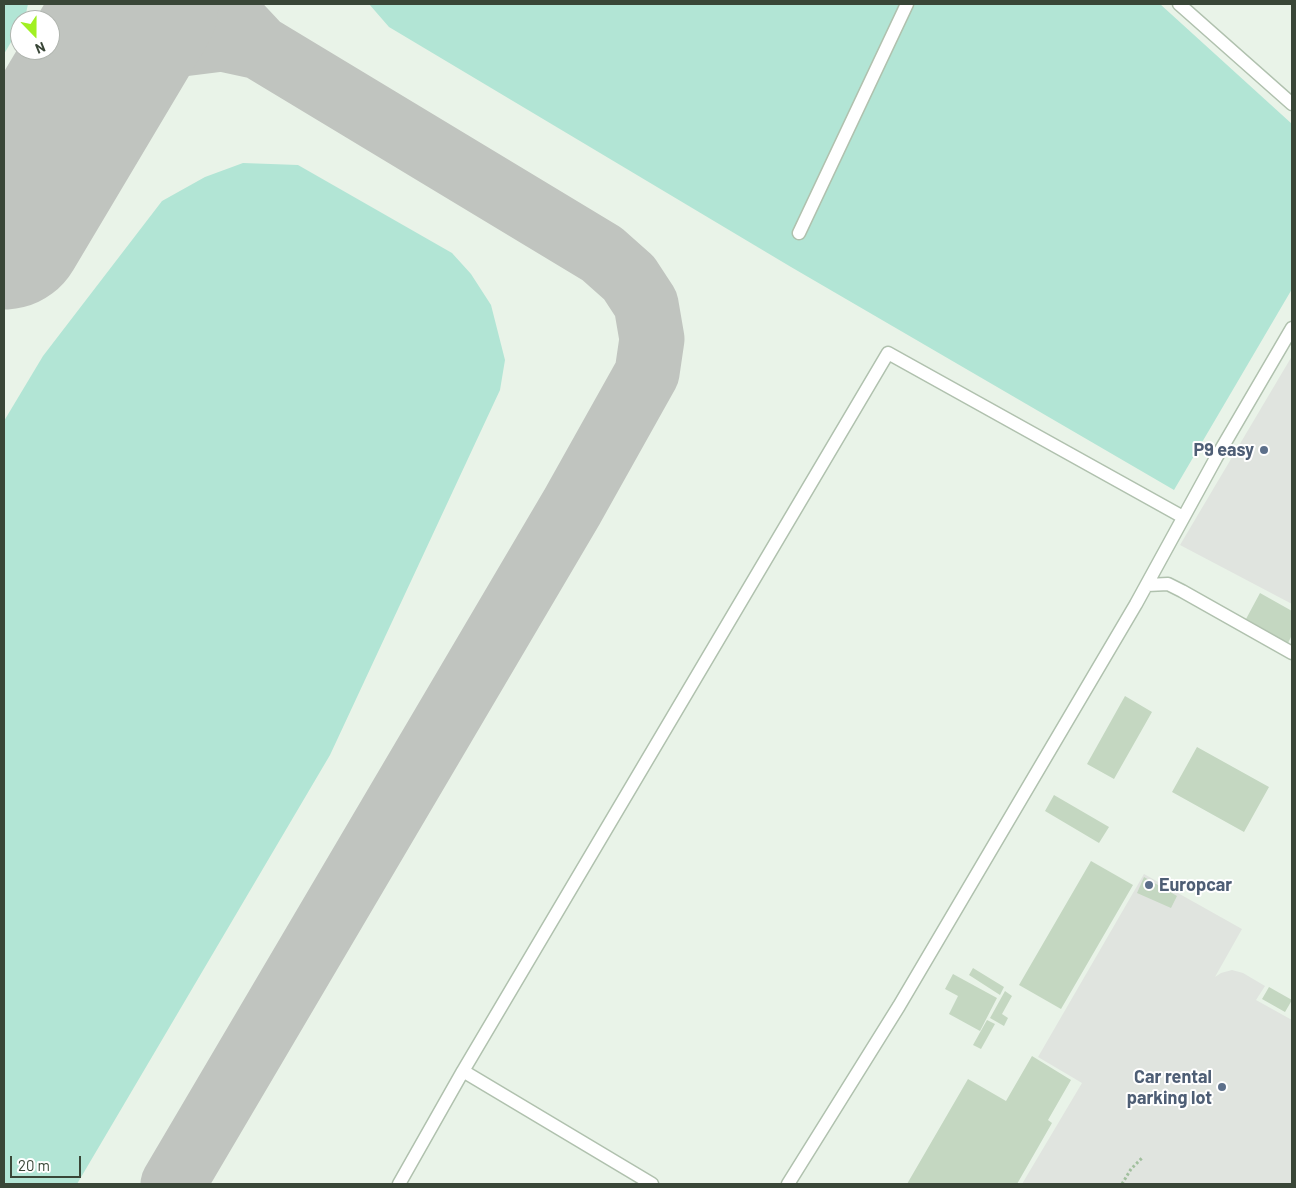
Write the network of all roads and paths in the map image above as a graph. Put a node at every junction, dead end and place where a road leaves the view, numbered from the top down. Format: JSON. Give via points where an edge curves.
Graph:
{"nodes":[{"id":1,"x":907,"y":4,"type":"edge"},
{"id":2,"x":1180,"y":4,"type":"edge"},
{"id":3,"x":1292,"y":104,"type":"edge"},
{"id":4,"x":799,"y":233,"type":"dead end"},
{"id":5,"x":1292,"y":328,"type":"edge"},
{"id":6,"x":1183,"y":517,"type":"junction"},
{"id":7,"x":1148,"y":585,"type":"junction"},
{"id":8,"x":1292,"y":653,"type":"edge"},
{"id":9,"x":464,"y":1071,"type":"junction"},
{"id":10,"x":1143,"y":1157,"type":"dead end"},
{"id":11,"x":399,"y":1184,"type":"edge"},
{"id":12,"x":652,"y":1184,"type":"edge"},
{"id":13,"x":788,"y":1184,"type":"edge"},
{"id":14,"x":1122,"y":1184,"type":"edge"}],
"edges":[{"from":1,"to":4,"type":"lane"},
{"from":2,"to":3,"type":"lane"},
{"from":5,"to":6,"type":"lane"},
{"from":6,"to":7,"type":"lane"},
{"from":6,"to":9,"type":"lane","via":[[888,353]]},
{"from":7,"to":8,"type":"lane","via":[[1168,584]]},
{"from":7,"to":13,"type":"lane","via":[[899,1006]]},
{"from":9,"to":11,"type":"lane"},
{"from":9,"to":12,"type":"lane"},
{"from":10,"to":14,"type":"path"}]}
